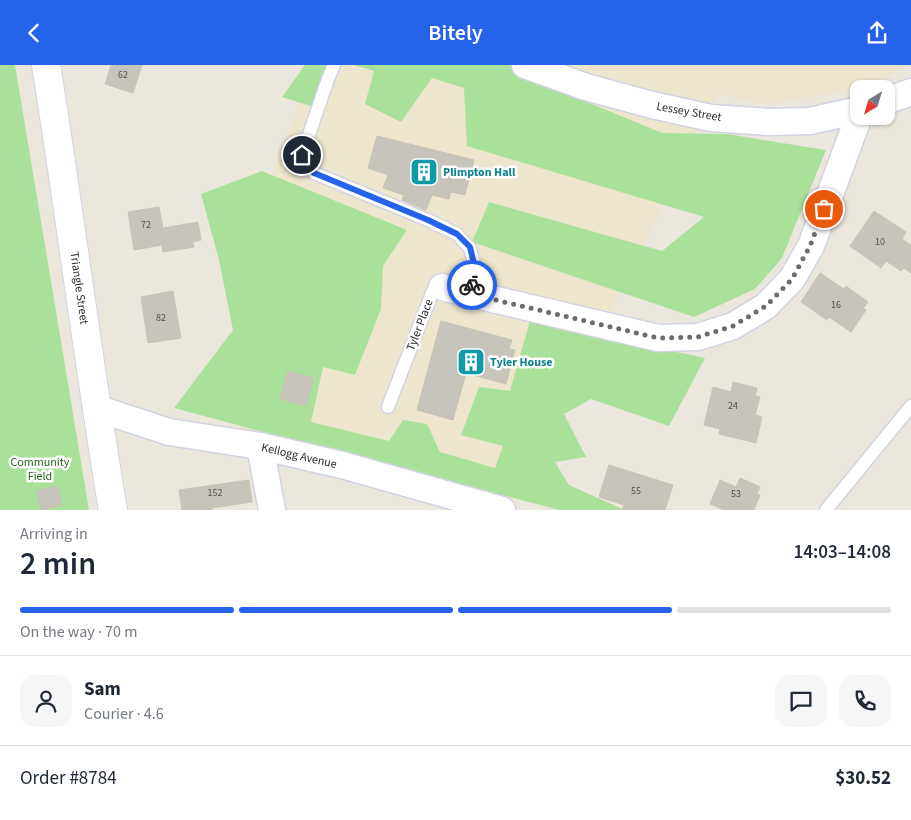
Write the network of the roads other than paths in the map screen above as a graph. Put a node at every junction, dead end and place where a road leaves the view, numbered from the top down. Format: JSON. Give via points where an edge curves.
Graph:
{"nodes":[{"id":1,"x":46,"y":65,"type":"edge"},
{"id":2,"x":334,"y":65,"type":"edge"},
{"id":3,"x":525,"y":65,"type":"edge"},
{"id":4,"x":911,"y":92,"type":"edge"},
{"id":5,"x":895,"y":98,"type":"edge"},
{"id":6,"x":850,"y":112,"type":"edge"},
{"id":7,"x":856,"y":125,"type":"edge"},
{"id":8,"x":442,"y":287,"type":"joint"},
{"id":9,"x":470,"y":294,"type":"junction"},
{"id":10,"x":911,"y":406,"type":"edge"},
{"id":11,"x":388,"y":407,"type":"dead end"},
{"id":12,"x":96,"y":408,"type":"junction"},
{"id":13,"x":260,"y":446,"type":"junction"},
{"id":14,"x":113,"y":510,"type":"edge"},
{"id":15,"x":272,"y":510,"type":"edge"},
{"id":16,"x":502,"y":510,"type":"edge"},
{"id":17,"x":826,"y":510,"type":"edge"}],
"edges":[{"from":1,"to":12,"type":"main road","name":"Triangle Street"},
{"from":2,"to":9,"type":"lane","via":[[302,155],[314,173],[457,234],[470,247],[475,268]]},
{"from":3,"to":6,"type":"street","name":"Lessey Street","via":[[586,87],[710,118],[769,123],[810,121]]},
{"from":4,"to":5,"type":"street"},
{"from":7,"to":9,"type":"street","name":"Tyler Place","via":[[810,246],[792,279],[766,306],[733,326],[698,337],[658,338]]},
{"from":8,"to":9,"type":"street","name":"Tyler Place"},
{"from":8,"to":11,"type":"lane","name":"Tyler Place","via":[[435,288],[432,293]]},
{"from":10,"to":17,"type":"lane"},
{"from":12,"to":13,"type":"street","name":"Kellogg Avenue","via":[[170,432]]},
{"from":12,"to":14,"type":"main road","name":"Triangle Street"},
{"from":13,"to":15,"type":"street"},
{"from":13,"to":16,"type":"street","name":"Kellogg Avenue","via":[[342,465]]}]}
